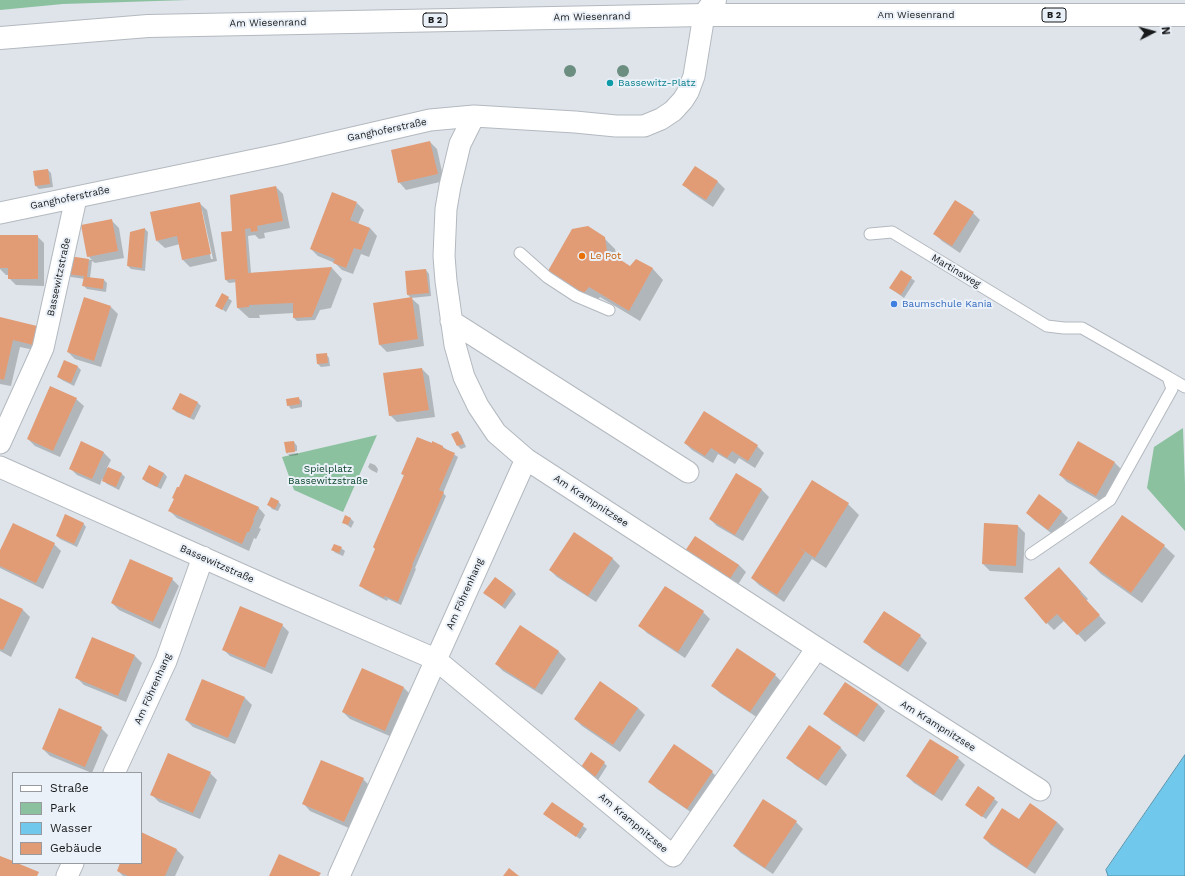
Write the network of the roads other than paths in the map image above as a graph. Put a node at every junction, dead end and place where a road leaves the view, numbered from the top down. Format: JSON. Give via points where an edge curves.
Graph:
{"nodes":[{"id":1,"x":708,"y":5,"type":"edge"},
{"id":2,"x":1185,"y":15,"type":"edge"},
{"id":3,"x":0,"y":38,"type":"edge"},
{"id":4,"x":474,"y":116,"type":"junction"},
{"id":5,"x":76,"y":198,"type":"junction"},
{"id":6,"x":0,"y":213,"type":"edge"},
{"id":7,"x":870,"y":234,"type":"dead end"},
{"id":8,"x":520,"y":253,"type":"dead end"},
{"id":9,"x":609,"y":310,"type":"dead end"},
{"id":10,"x":451,"y":321,"type":"junction"},
{"id":11,"x":1168,"y":377,"type":"junction"},
{"id":12,"x":1185,"y":387,"type":"edge"},
{"id":13,"x":0,"y":443,"type":"edge"},
{"id":14,"x":526,"y":459,"type":"junction"},
{"id":15,"x":0,"y":468,"type":"edge"},
{"id":16,"x":688,"y":472,"type":"dead end"},
{"id":17,"x":1031,"y":554,"type":"dead end"},
{"id":18,"x":203,"y":557,"type":"junction"},
{"id":19,"x":817,"y":648,"type":"junction"},
{"id":20,"x":435,"y":659,"type":"junction"},
{"id":21,"x":114,"y":772,"type":"edge"},
{"id":22,"x":1040,"y":790,"type":"dead end"},
{"id":23,"x":73,"y":864,"type":"edge"},
{"id":24,"x":67,"y":876,"type":"edge"},
{"id":25,"x":339,"y":876,"type":"edge"}],
"edges":[{"from":1,"to":2,"type":"main road","name":"Am Wiesenrand","number":"B 2"},
{"from":1,"to":3,"type":"main road","name":"Am Wiesenrand","number":"B 2","via":[[148,26]]},
{"from":1,"to":4,"type":"street","name":"Ganghoferstraße","via":[[694,76],[688,92],[673,111],[661,119],[644,126],[616,126]]},
{"from":4,"to":5,"type":"street","name":"Ganghoferstraße","via":[[430,120]]},
{"from":4,"to":10,"type":"street","via":[[460,144],[446,209],[444,256]]},
{"from":5,"to":6,"type":"street","name":"Ganghoferstraße"},
{"from":5,"to":13,"type":"street","name":"Bassewitzstraße","via":[[43,348]]},
{"from":7,"to":11,"type":"lane","name":"Martinsweg","via":[[892,232],[1047,326],[1082,328]]},
{"from":8,"to":9,"type":"lane","via":[[547,277],[576,296]]},
{"from":10,"to":14,"type":"street","via":[[454,345],[464,377],[478,406],[496,432]]},
{"from":10,"to":16,"type":"street"},
{"from":11,"to":12,"type":"lane","name":"Martinsweg"},
{"from":11,"to":17,"type":"lane","via":[[1172,389],[1110,500]]},
{"from":14,"to":19,"type":"street","name":"Am Krampnitzsee"},
{"from":14,"to":20,"type":"street","name":"Am Föhrenhang"},
{"from":15,"to":18,"type":"street","name":"Bassewitzstraße"},
{"from":18,"to":20,"type":"street","name":"Bassewitzstraße"},
{"from":18,"to":21,"type":"street","name":"Am Föhrenhang","via":[[166,661]]},
{"from":19,"to":20,"type":"street","name":"Am Krampnitzsee","via":[[672,856]]},
{"from":19,"to":22,"type":"street","name":"Am Krampnitzsee"},
{"from":20,"to":25,"type":"street","name":"Am Föhrenhang"},
{"from":23,"to":24,"type":"street"}]}
